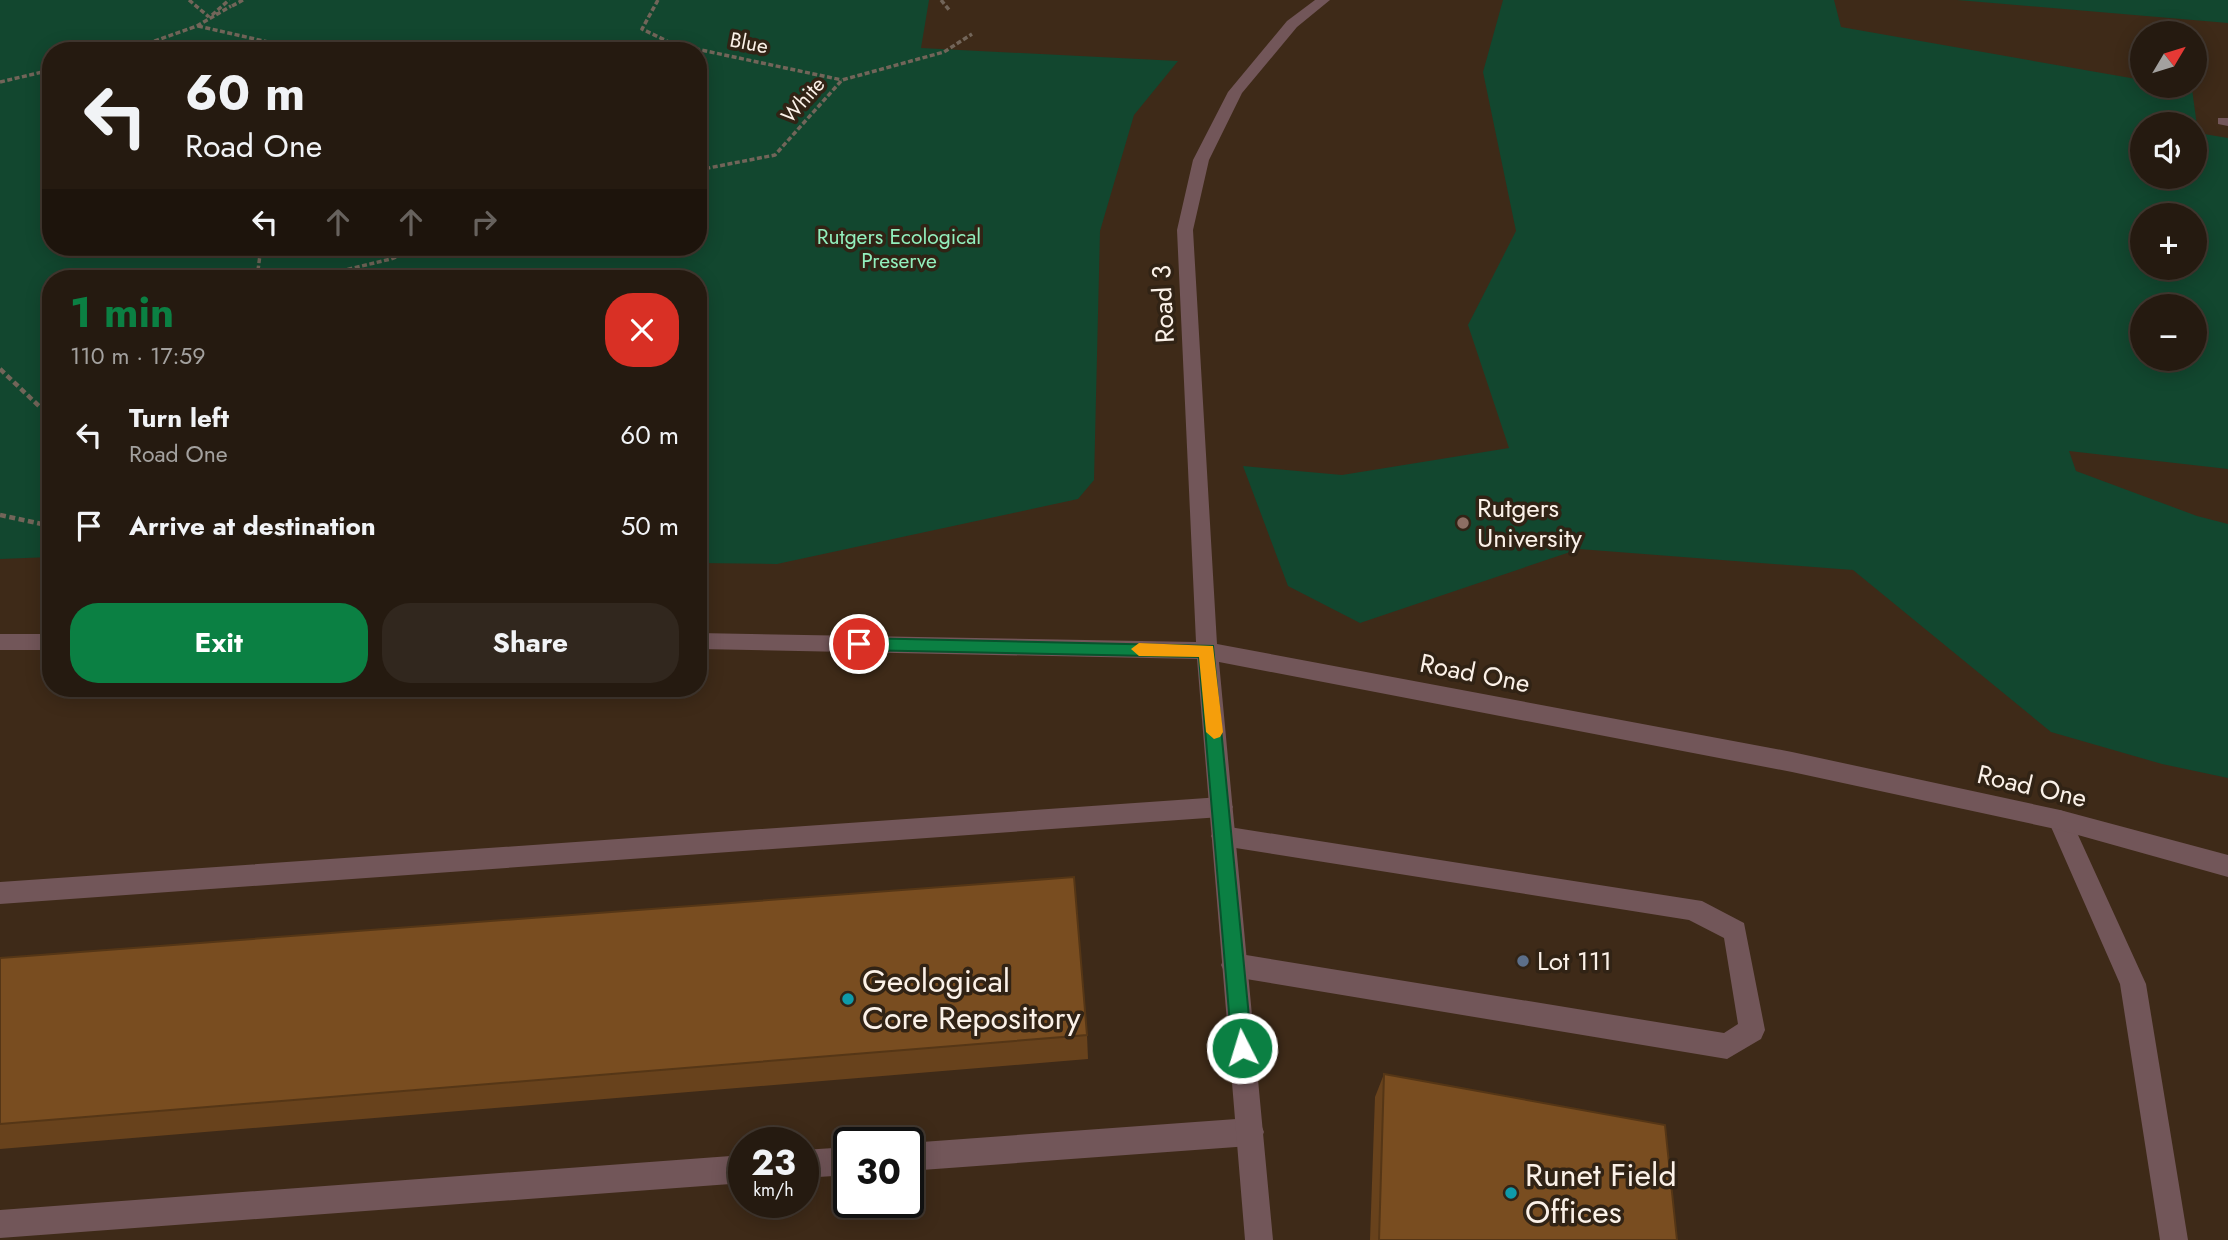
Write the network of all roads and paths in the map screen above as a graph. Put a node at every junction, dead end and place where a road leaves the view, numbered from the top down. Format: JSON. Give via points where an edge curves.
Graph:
{"nodes":[{"id":1,"x":189,"y":0,"type":"edge"},
{"id":2,"x":229,"y":0,"type":"edge"},
{"id":3,"x":243,"y":0,"type":"edge"},
{"id":4,"x":658,"y":0,"type":"edge"},
{"id":5,"x":942,"y":0,"type":"edge"},
{"id":6,"x":1323,"y":0,"type":"edge"},
{"id":7,"x":231,"y":6,"type":"junction"},
{"id":8,"x":950,"y":11,"type":"dead end"},
{"id":9,"x":209,"y":17,"type":"junction"},
{"id":10,"x":197,"y":26,"type":"junction"},
{"id":11,"x":972,"y":34,"type":"dead end"},
{"id":12,"x":151,"y":42,"type":"edge"},
{"id":13,"x":268,"y":42,"type":"edge"},
{"id":14,"x":669,"y":42,"type":"edge"},
{"id":15,"x":707,"y":51,"type":"edge"},
{"id":16,"x":42,"y":72,"type":"edge"},
{"id":17,"x":842,"y":80,"type":"junction"},
{"id":18,"x":0,"y":82,"type":"edge"},
{"id":19,"x":707,"y":168,"type":"edge"},
{"id":20,"x":397,"y":256,"type":"edge"},
{"id":21,"x":343,"y":270,"type":"edge"},
{"id":22,"x":0,"y":369,"type":"edge"},
{"id":23,"x":42,"y":407,"type":"edge"},
{"id":24,"x":0,"y":515,"type":"edge"},
{"id":25,"x":42,"y":524,"type":"edge"},
{"id":26,"x":707,"y":641,"type":"edge"},
{"id":27,"x":0,"y":642,"type":"edge"},
{"id":28,"x":42,"y":642,"type":"edge"},
{"id":29,"x":1207,"y":651,"type":"junction"},
{"id":30,"x":1221,"y":807,"type":"junction"},
{"id":31,"x":2060,"y":820,"type":"junction"},
{"id":32,"x":1223,"y":836,"type":"junction"},
{"id":33,"x":2228,"y":866,"type":"edge"},
{"id":34,"x":0,"y":893,"type":"edge"},
{"id":35,"x":1234,"y":965,"type":"junction"},
{"id":36,"x":1250,"y":1132,"type":"junction"},
{"id":37,"x":924,"y":1156,"type":"edge"},
{"id":38,"x":728,"y":1170,"type":"edge"},
{"id":39,"x":0,"y":1224,"type":"edge"},
{"id":40,"x":1259,"y":1240,"type":"edge"},
{"id":41,"x":2174,"y":1240,"type":"edge"}],
"edges":[{"from":1,"to":9,"type":"path"},
{"from":2,"to":9,"type":"path"},
{"from":3,"to":7,"type":"path"},
{"from":4,"to":14,"type":"path","name":"Blue","via":[[642,29]]},
{"from":5,"to":8,"type":"path"},
{"from":6,"to":29,"type":"street","name":"Road 3","via":[[1292,24],[1235,92],[1201,160],[1185,230]]},
{"from":7,"to":9,"type":"path"},
{"from":7,"to":10,"type":"path"},
{"from":9,"to":10,"type":"path"},
{"from":10,"to":12,"type":"path"},
{"from":10,"to":13,"type":"path"},
{"from":11,"to":17,"type":"path","name":"White","via":[[944,52]]},
{"from":15,"to":17,"type":"path","name":"Blue"},
{"from":16,"to":18,"type":"path"},
{"from":17,"to":19,"type":"path","name":"White","via":[[775,155]]},
{"from":20,"to":21,"type":"path"},
{"from":22,"to":23,"type":"path"},
{"from":24,"to":25,"type":"path"},
{"from":26,"to":29,"type":"street","name":"Road One"},
{"from":27,"to":28,"type":"street"},
{"from":29,"to":30,"type":"street","name":"Road 3"},
{"from":29,"to":31,"type":"street","name":"Road One","via":[[1792,762]]},
{"from":30,"to":32,"type":"street","name":"Road 3"},
{"from":30,"to":34,"type":"street"},
{"from":31,"to":33,"type":"street","name":"Road One"},
{"from":31,"to":41,"type":"street","via":[[2133,984]]},
{"from":32,"to":35,"type":"street","name":"Road 3"},
{"from":32,"to":35,"type":"street","via":[[1693,909],[1735,931],[1752,1030],[1727,1046]]},
{"from":35,"to":36,"type":"street","name":"Road 3"},
{"from":36,"to":37,"type":"street"},
{"from":36,"to":40,"type":"street","name":"Road 3"},
{"from":38,"to":39,"type":"street"}]}
